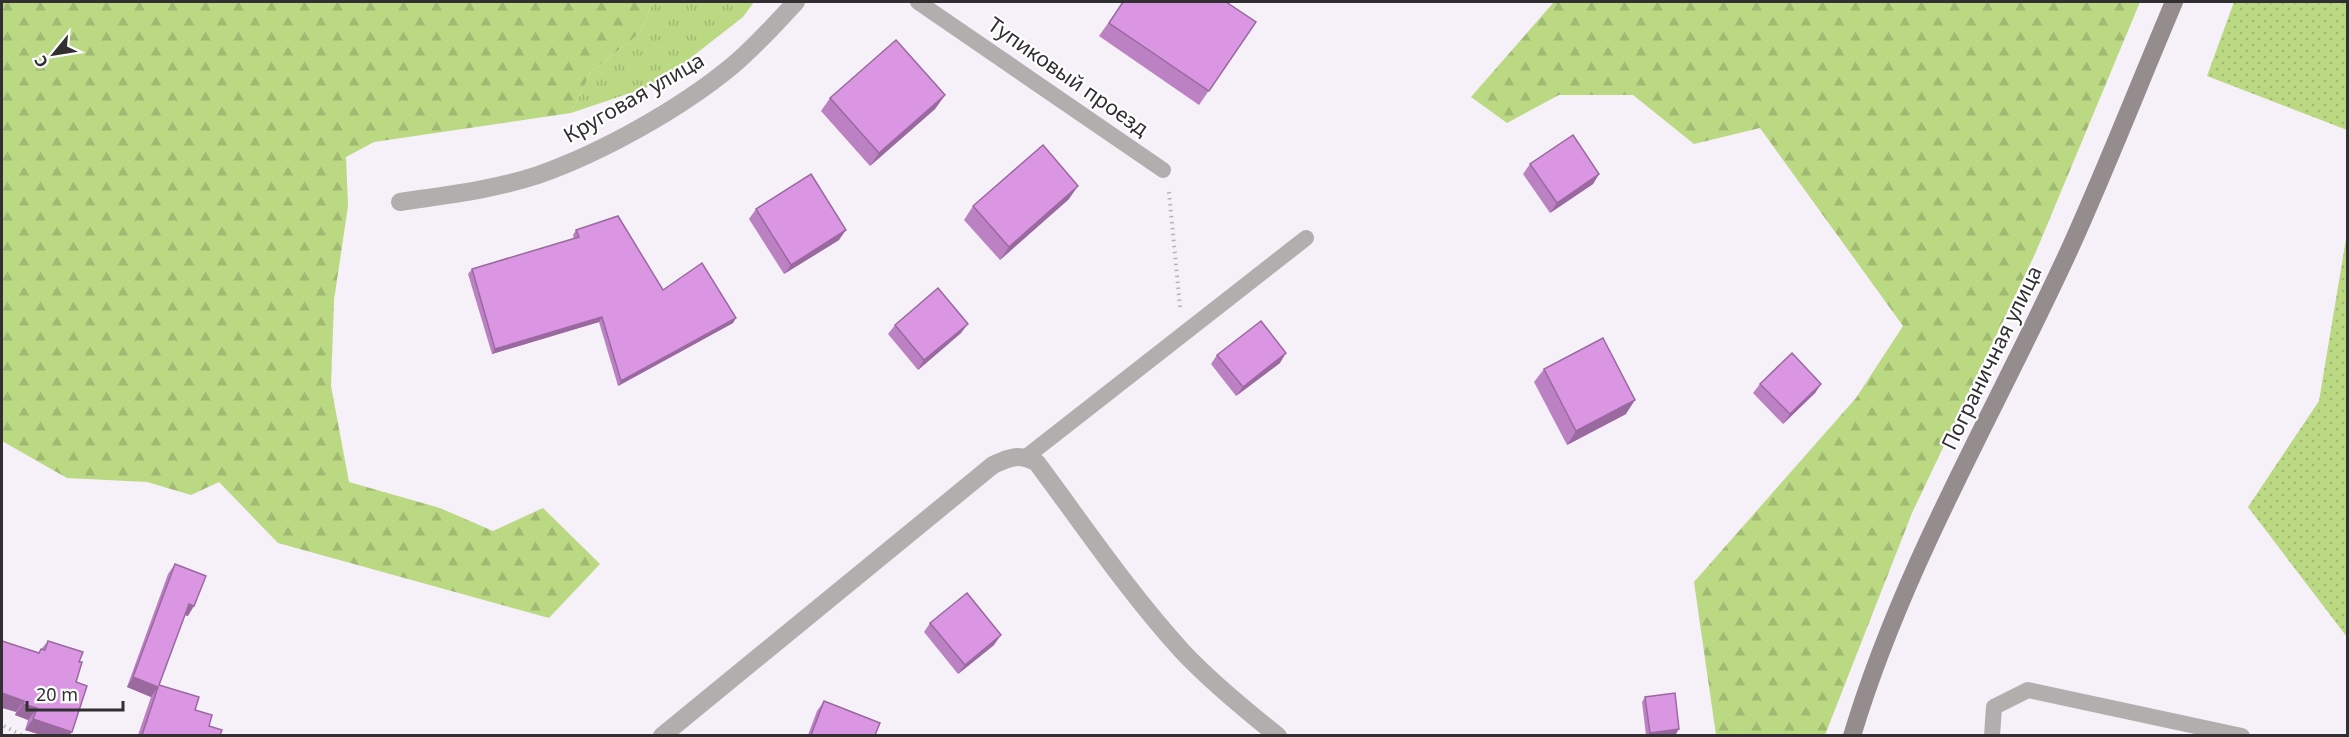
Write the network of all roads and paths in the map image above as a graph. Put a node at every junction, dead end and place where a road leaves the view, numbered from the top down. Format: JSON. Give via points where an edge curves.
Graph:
{"nodes":[{"id":1,"x":796,"y":2,"type":"edge"},
{"id":2,"x":918,"y":2,"type":"edge"},
{"id":3,"x":2174,"y":2,"type":"edge"},
{"id":4,"x":1163,"y":170,"type":"joint"},
{"id":5,"x":400,"y":202,"type":"dead end"},
{"id":6,"x":1306,"y":238,"type":"dead end"},
{"id":7,"x":1183,"y":334,"type":"junction"},
{"id":8,"x":1026,"y":457,"type":"junction"},
{"id":9,"x":4,"y":726,"type":"dead end"},
{"id":10,"x":23,"y":735,"type":"edge"},
{"id":11,"x":662,"y":735,"type":"edge"},
{"id":12,"x":1278,"y":735,"type":"edge"},
{"id":13,"x":1852,"y":735,"type":"edge"},
{"id":14,"x":1992,"y":735,"type":"edge"},
{"id":15,"x":2242,"y":735,"type":"edge"}],
"edges":[{"from":1,"to":5,"type":"street","name":"Круговая улица","via":[[732,66],[680,103],[597,151],[537,175],[487,188]]},
{"from":2,"to":4,"type":"lane","name":"Тупиковый проезд"},
{"from":3,"to":13,"type":"street","name":"Пограничная улица","via":[[2072,244],[1927,544],[1883,645]]},
{"from":4,"to":7,"type":"path","via":[[1168,185]]},
{"from":6,"to":7,"type":"lane"},
{"from":7,"to":8,"type":"lane"},
{"from":8,"to":11,"type":"street","via":[[1016,456],[993,465]]},
{"from":8,"to":12,"type":"street","via":[[1037,463],[1182,650],[1236,702]]},
{"from":9,"to":10,"type":"path"},
{"from":14,"to":15,"type":"lane","via":[[1994,707],[2028,690]]}]}
